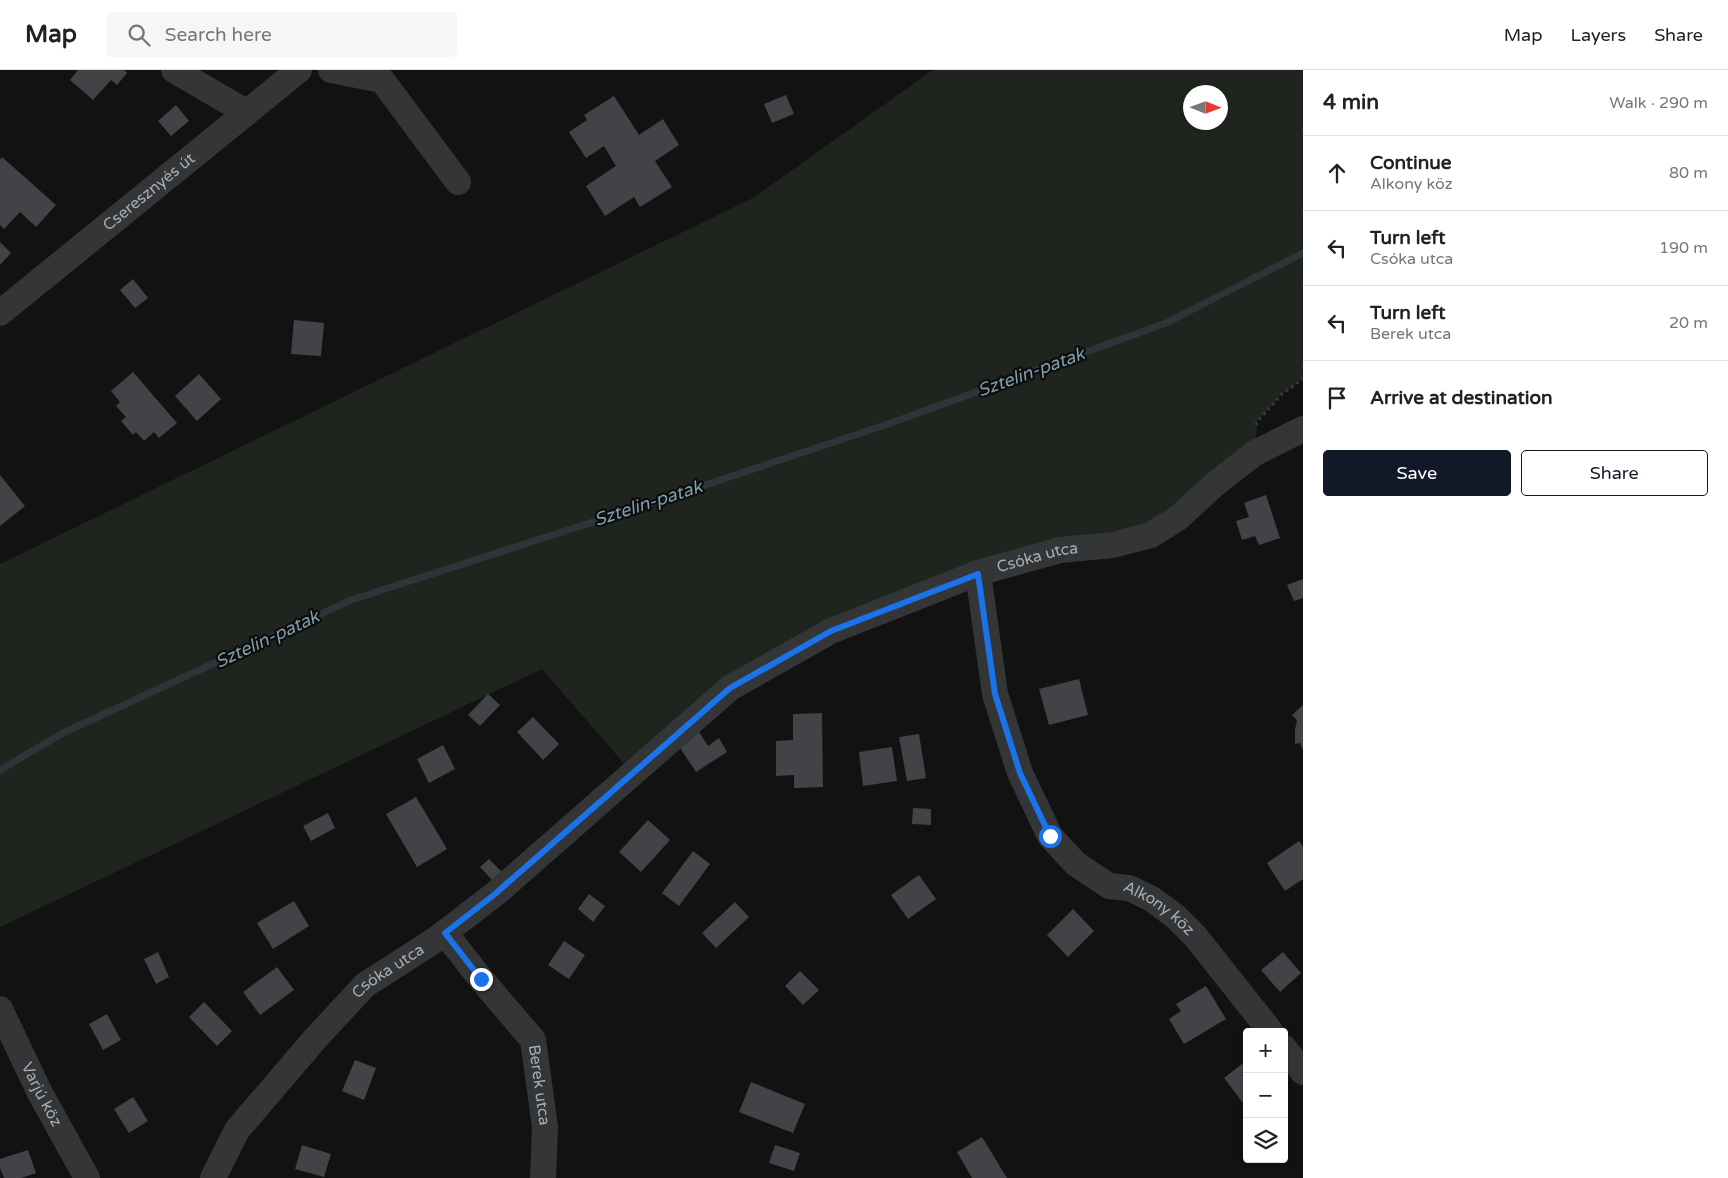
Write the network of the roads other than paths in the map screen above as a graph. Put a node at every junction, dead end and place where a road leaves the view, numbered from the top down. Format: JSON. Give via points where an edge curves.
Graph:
{"nodes":[{"id":1,"x":174,"y":70,"type":"edge"},
{"id":2,"x":299,"y":70,"type":"edge"},
{"id":3,"x":331,"y":70,"type":"edge"},
{"id":4,"x":246,"y":112,"type":"junction"},
{"id":5,"x":458,"y":182,"type":"dead end"},
{"id":6,"x":0,"y":313,"type":"edge"},
{"id":7,"x":1303,"y":429,"type":"edge"},
{"id":8,"x":978,"y":574,"type":"junction"},
{"id":9,"x":445,"y":933,"type":"junction"},
{"id":10,"x":0,"y":1009,"type":"edge"},
{"id":11,"x":1268,"y":1028,"type":"edge"},
{"id":12,"x":1288,"y":1053,"type":"edge"},
{"id":13,"x":1303,"y":1072,"type":"edge"},
{"id":14,"x":87,"y":1178,"type":"edge"},
{"id":15,"x":213,"y":1178,"type":"edge"},
{"id":16,"x":543,"y":1178,"type":"edge"}],
"edges":[{"from":1,"to":4,"type":"street"},
{"from":2,"to":4,"type":"street","name":"Cseresznyés út"},
{"from":3,"to":5,"type":"street","via":[[382,80]]},
{"from":4,"to":6,"type":"street","name":"Cseresznyés út"},
{"from":7,"to":8,"type":"street","name":"Csóka utca","via":[[1255,453],[1178,518],[1152,534],[1113,545],[1060,550]]},
{"from":8,"to":9,"type":"street","name":"Csóka utca","via":[[831,631],[730,688],[495,894]]},
{"from":8,"to":11,"type":"street","name":"Alkony köz","via":[[995,694],[1020,773],[1050,836],[1076,864],[1109,886],[1129,888],[1152,899],[1176,917]]},
{"from":9,"to":15,"type":"street","name":"Csóka utca","via":[[365,985],[237,1130]]},
{"from":9,"to":16,"type":"street","name":"Berek utca","via":[[533,1040],[545,1128]]},
{"from":10,"to":14,"type":"street","name":"Varjú köz","via":[[40,1093]]},
{"from":12,"to":13,"type":"street"}]}
